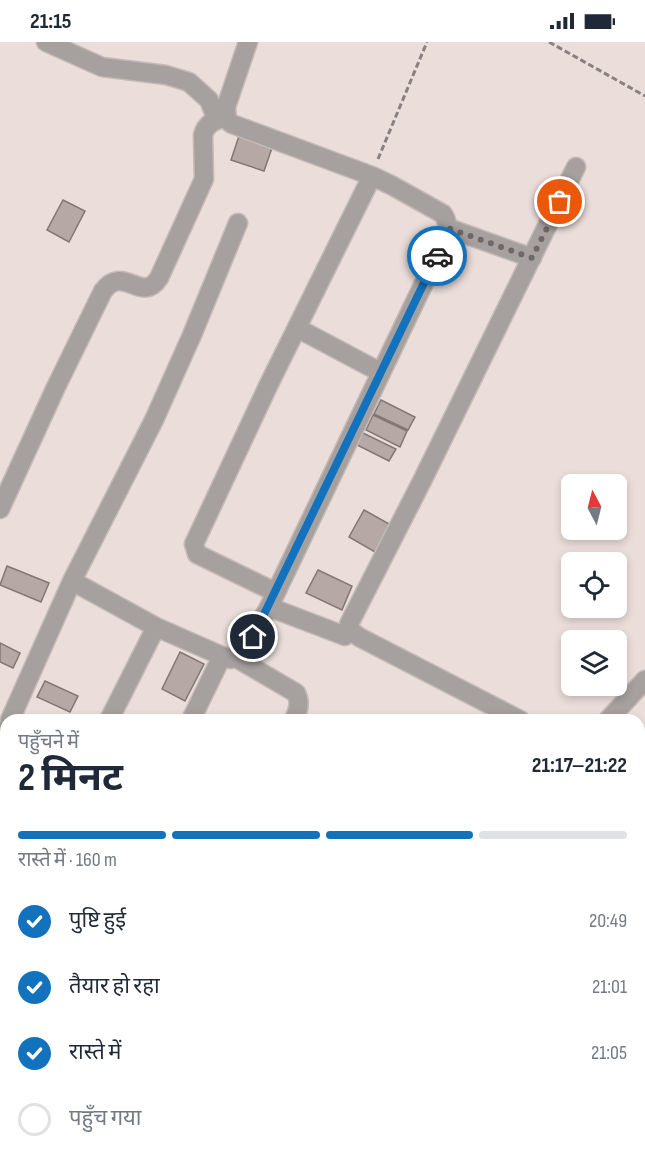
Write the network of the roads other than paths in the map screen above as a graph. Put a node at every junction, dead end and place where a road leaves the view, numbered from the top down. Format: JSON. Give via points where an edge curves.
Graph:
{"nodes":[{"id":1,"x":46,"y":42,"type":"edge"},
{"id":2,"x":248,"y":42,"type":"edge"},
{"id":3,"x":221,"y":118,"type":"junction"},
{"id":4,"x":576,"y":167,"type":"dead end"},
{"id":5,"x":372,"y":176,"type":"junction"},
{"id":6,"x":238,"y":222,"type":"dead end"},
{"id":7,"x":448,"y":228,"type":"junction"},
{"id":8,"x":532,"y":258,"type":"junction"},
{"id":9,"x":297,"y":328,"type":"junction"},
{"id":10,"x":380,"y":372,"type":"junction"},
{"id":11,"x":0,"y":508,"type":"edge"},
{"id":12,"x":72,"y":581,"type":"junction"},
{"id":13,"x":272,"y":599,"type":"junction"},
{"id":14,"x":156,"y":627,"type":"junction"},
{"id":15,"x":345,"y":636,"type":"dead end"},
{"id":16,"x":230,"y":657,"type":"junction"},
{"id":17,"x":645,"y":680,"type":"edge"},
{"id":18,"x":13,"y":714,"type":"edge"},
{"id":19,"x":112,"y":714,"type":"edge"},
{"id":20,"x":195,"y":714,"type":"edge"},
{"id":21,"x":296,"y":714,"type":"edge"},
{"id":22,"x":508,"y":714,"type":"edge"},
{"id":23,"x":614,"y":714,"type":"edge"}],
"edges":[{"from":1,"to":3,"type":"street","via":[[102,67],[189,82]]},
{"from":2,"to":3,"type":"street"},
{"from":3,"to":5,"type":"street"},
{"from":3,"to":11,"type":"street","via":[[205,129],[201,188],[159,278],[148,287],[114,281],[103,291]]},
{"from":4,"to":8,"type":"street"},
{"from":5,"to":7,"type":"street","via":[[436,209],[447,220]]},
{"from":5,"to":9,"type":"street"},
{"from":6,"to":12,"type":"street","via":[[154,420]]},
{"from":7,"to":8,"type":"street"},
{"from":7,"to":10,"type":"street"},
{"from":8,"to":22,"type":"street","via":[[349,624],[359,637]]},
{"from":9,"to":10,"type":"street"},
{"from":9,"to":13,"type":"street","via":[[194,544],[197,554]]},
{"from":10,"to":13,"type":"street"},
{"from":12,"to":14,"type":"street"},
{"from":12,"to":18,"type":"street"},
{"from":13,"to":15,"type":"street"},
{"from":13,"to":16,"type":"street","via":[[246,652]]},
{"from":14,"to":16,"type":"street"},
{"from":14,"to":19,"type":"street"},
{"from":16,"to":20,"type":"street"},
{"from":16,"to":21,"type":"street","via":[[296,693]]},
{"from":17,"to":23,"type":"street"}]}
